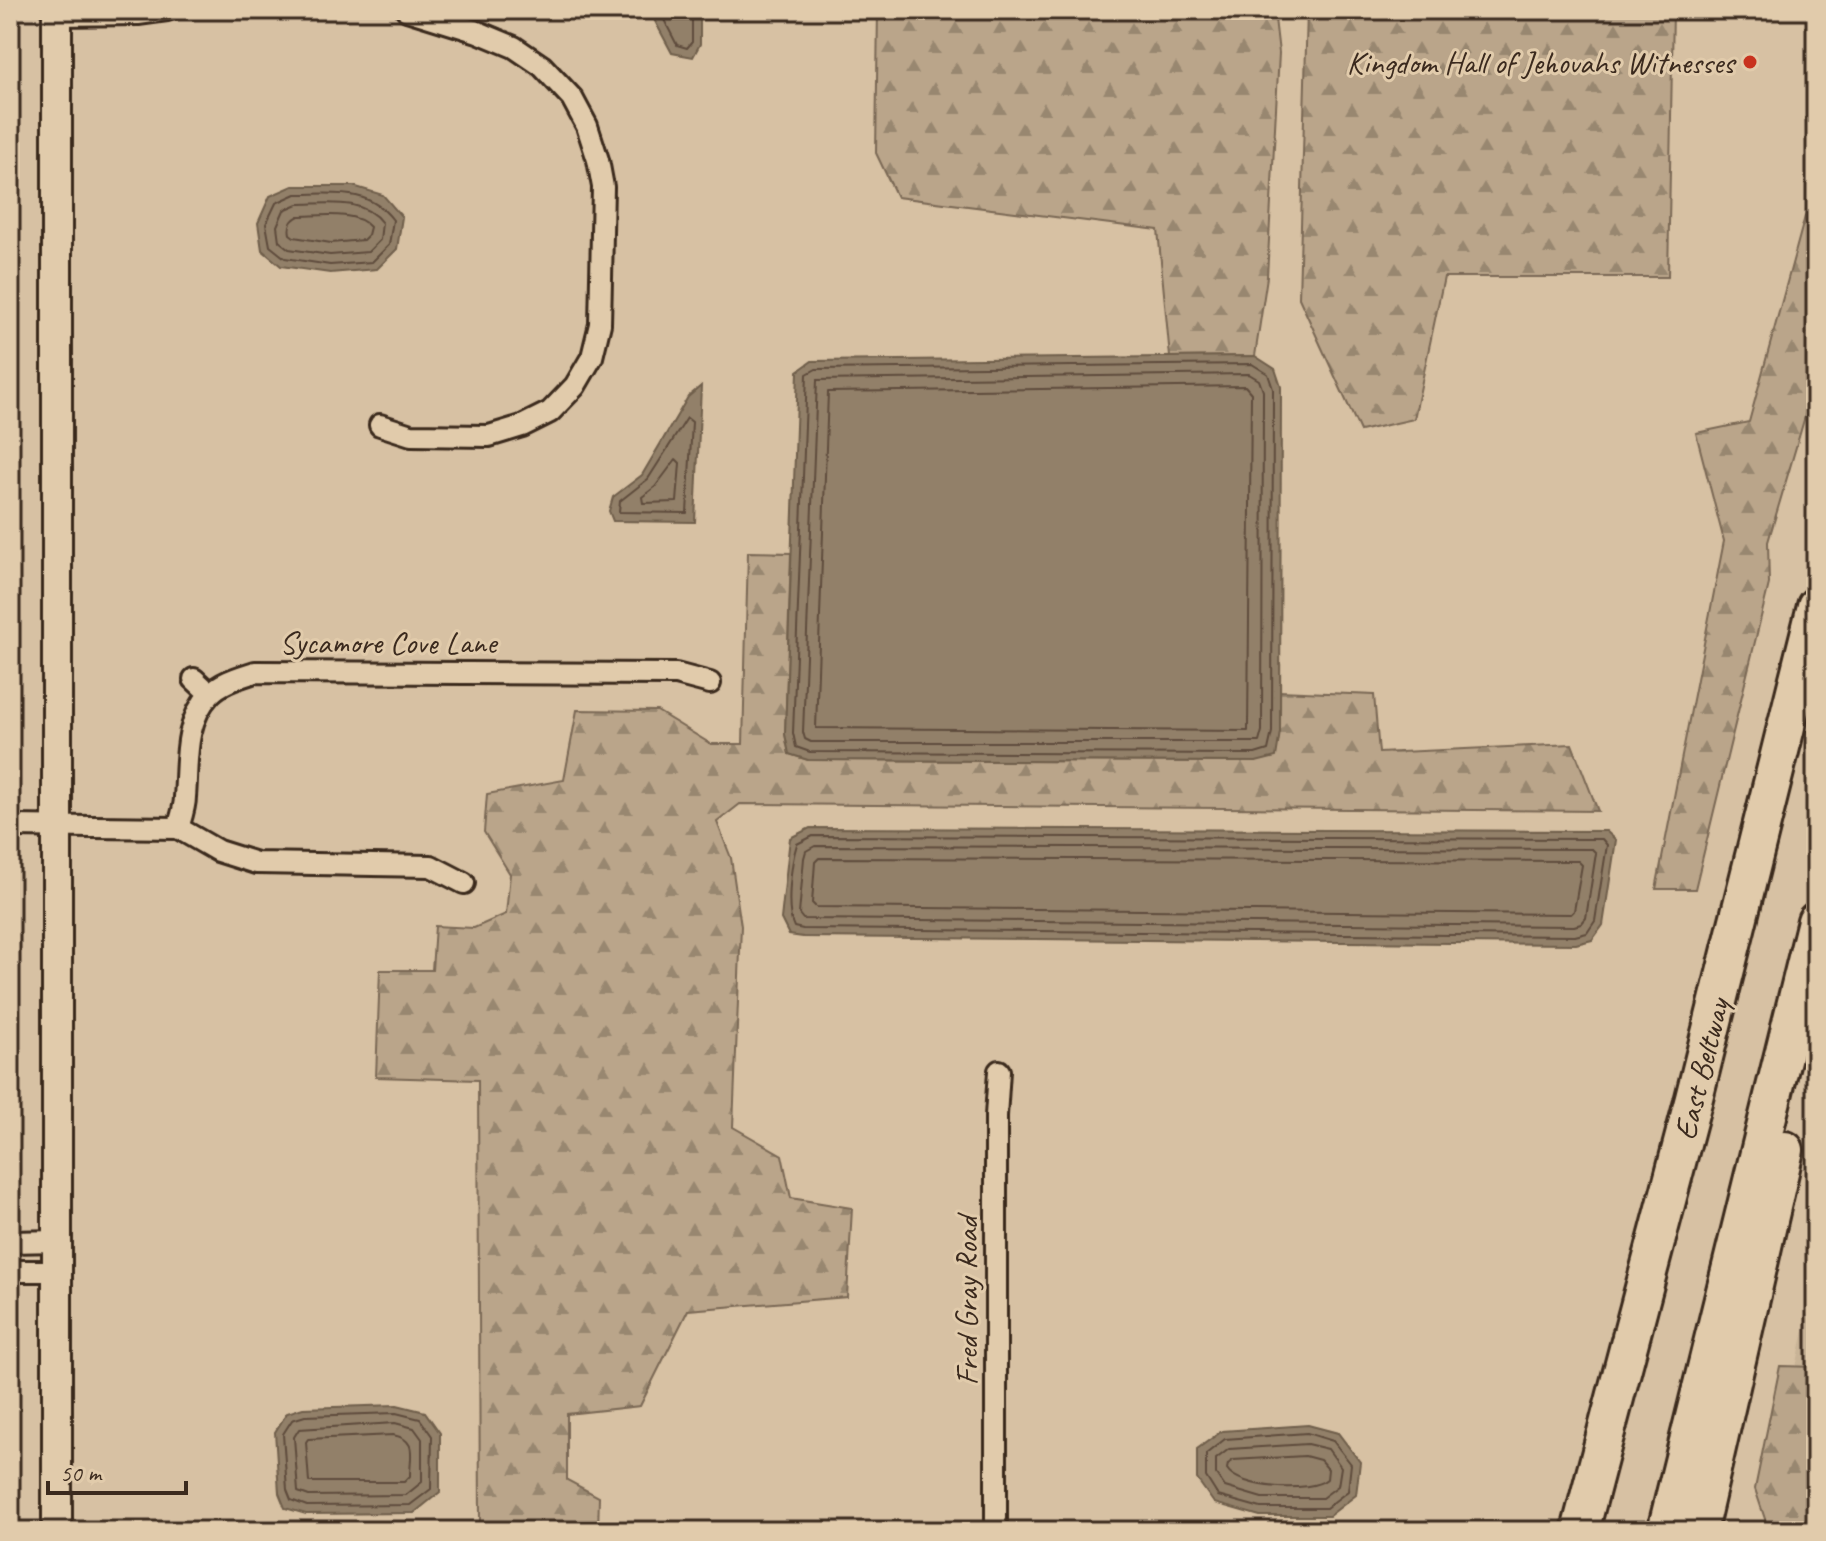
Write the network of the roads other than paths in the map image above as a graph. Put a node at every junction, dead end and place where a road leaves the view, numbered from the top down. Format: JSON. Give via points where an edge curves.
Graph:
{"nodes":[{"id":1,"x":167,"y":10,"type":"edge"},
{"id":2,"x":407,"y":10,"type":"edge"},
{"id":3,"x":57,"y":12,"type":"edge"},
{"id":4,"x":380,"y":425,"type":"dead end"},
{"id":5,"x":1816,"y":606,"type":"edge"},
{"id":6,"x":194,"y":679,"type":"dead end"},
{"id":7,"x":710,"y":683,"type":"dead end"},
{"id":8,"x":210,"y":694,"type":"junction"},
{"id":9,"x":10,"y":826,"type":"edge"},
{"id":10,"x":56,"y":826,"type":"junction"},
{"id":11,"x":178,"y":828,"type":"junction"},
{"id":12,"x":464,"y":883,"type":"dead end"},
{"id":13,"x":1816,"y":921,"type":"edge"},
{"id":14,"x":1816,"y":1009,"type":"edge"},
{"id":15,"x":999,"y":1071,"type":"dead end"},
{"id":16,"x":58,"y":1241,"type":"junction"},
{"id":17,"x":10,"y":1242,"type":"edge"},
{"id":18,"x":10,"y":1271,"type":"edge"},
{"id":19,"x":58,"y":1271,"type":"junction"},
{"id":20,"x":57,"y":1531,"type":"edge"},
{"id":21,"x":996,"y":1531,"type":"edge"},
{"id":22,"x":1580,"y":1531,"type":"edge"},
{"id":23,"x":1666,"y":1531,"type":"edge"},
{"id":24,"x":1698,"y":1531,"type":"edge"}],
"edges":[{"from":1,"to":3,"type":"street"},
{"from":2,"to":4,"type":"street","via":[[514,47],[542,66],[572,98],[587,126],[603,187],[600,324],[592,357],[575,386],[550,412],[522,426],[489,436],[427,436]]},
{"from":3,"to":10,"type":"street"},
{"from":5,"to":22,"type":"highway","name":"East Beltway"},
{"from":6,"to":8,"type":"street"},
{"from":7,"to":8,"type":"street","name":"Sycamore Cove Lane","via":[[676,674],[255,672]]},
{"from":8,"to":11,"type":"street","via":[[187,743],[185,801]]},
{"from":9,"to":10,"type":"street"},
{"from":10,"to":11,"type":"street"},
{"from":10,"to":16,"type":"street"},
{"from":11,"to":12,"type":"street","via":[[218,851],[256,863],[431,866]]},
{"from":13,"to":23,"type":"highway"},
{"from":14,"to":24,"type":"highway"},
{"from":15,"to":21,"type":"street","name":"Fred Gray Road"},
{"from":16,"to":17,"type":"street"},
{"from":16,"to":19,"type":"street"},
{"from":18,"to":19,"type":"street"},
{"from":19,"to":20,"type":"street"}]}
